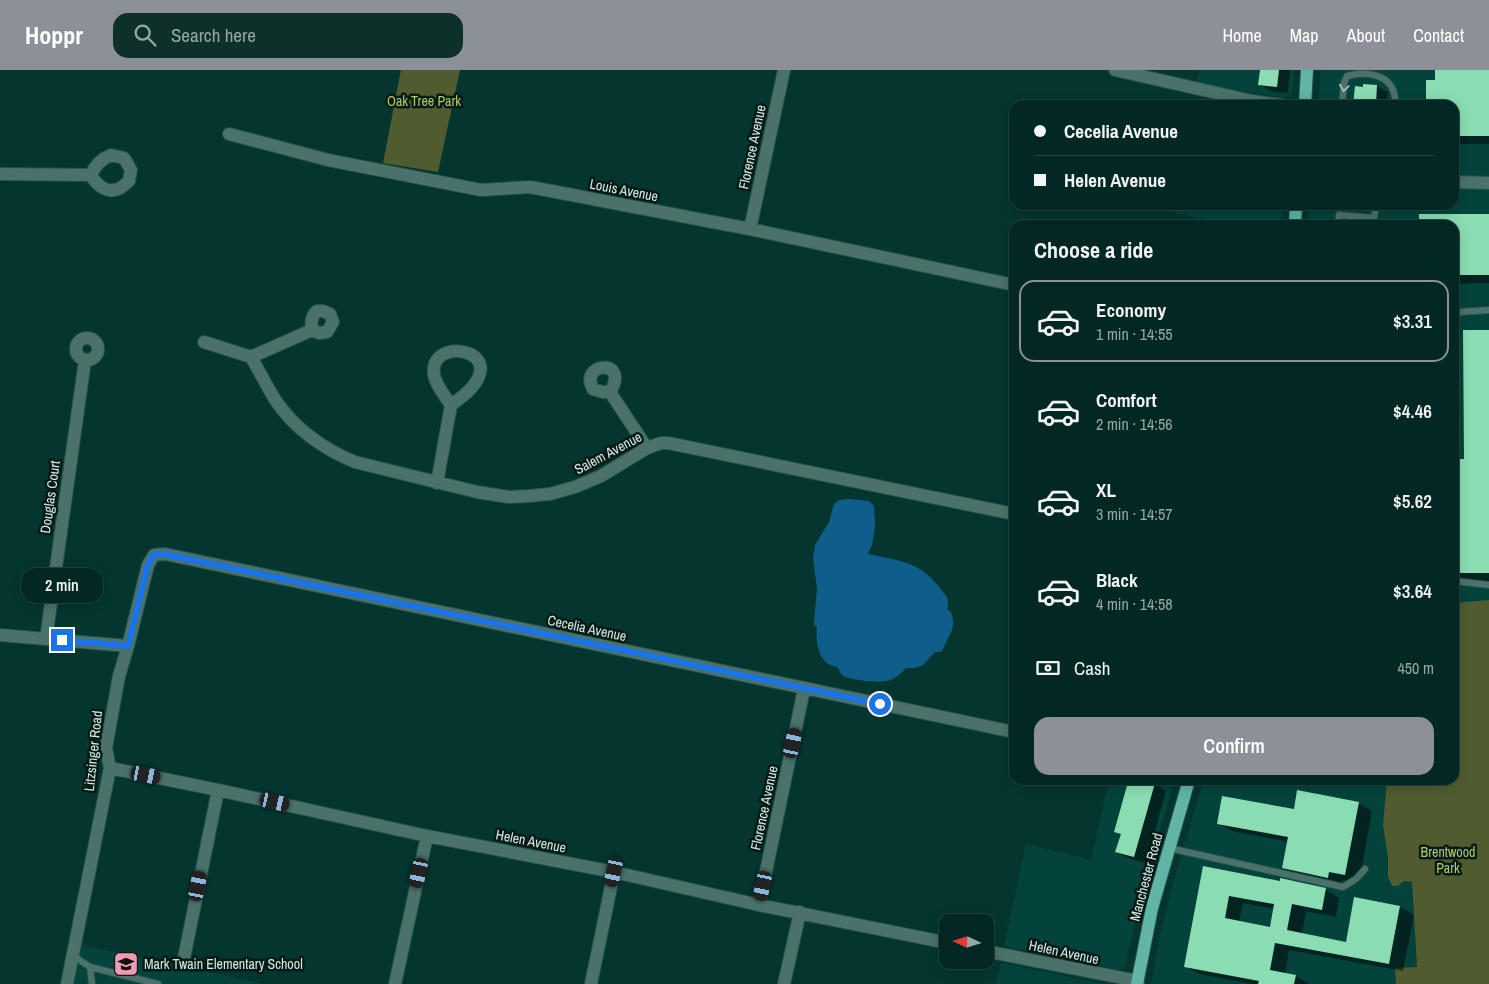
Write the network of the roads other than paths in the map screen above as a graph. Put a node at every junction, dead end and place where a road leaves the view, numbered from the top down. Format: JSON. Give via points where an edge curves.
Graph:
{"nodes":[{"id":1,"x":784,"y":70,"type":"edge"},
{"id":2,"x":1115,"y":70,"type":"edge"},
{"id":3,"x":1308,"y":70,"type":"edge"},
{"id":4,"x":1248,"y":100,"type":"edge"},
{"id":5,"x":1305,"y":100,"type":"edge"},
{"id":6,"x":1342,"y":100,"type":"edge"},
{"id":7,"x":1396,"y":100,"type":"edge"},
{"id":8,"x":229,"y":134,"type":"dead end"},
{"id":9,"x":0,"y":174,"type":"edge"},
{"id":10,"x":90,"y":174,"type":"dead end"},
{"id":11,"x":1459,"y":182,"type":"edge"},
{"id":12,"x":1489,"y":183,"type":"edge"},
{"id":13,"x":1338,"y":220,"type":"edge"},
{"id":14,"x":1364,"y":220,"type":"edge"},
{"id":15,"x":750,"y":229,"type":"junction"},
{"id":16,"x":1009,"y":284,"type":"edge"},
{"id":17,"x":1489,"y":310,"type":"edge"},
{"id":18,"x":1459,"y":313,"type":"edge"},
{"id":19,"x":312,"y":330,"type":"dead end"},
{"id":20,"x":204,"y":342,"type":"dead end"},
{"id":21,"x":251,"y":357,"type":"junction"},
{"id":22,"x":85,"y":360,"type":"dead end"},
{"id":23,"x":610,"y":392,"type":"dead end"},
{"id":24,"x":451,"y":405,"type":"dead end"},
{"id":25,"x":647,"y":448,"type":"junction"},
{"id":26,"x":437,"y":483,"type":"junction"},
{"id":27,"x":1009,"y":513,"type":"edge"},
{"id":28,"x":154,"y":555,"type":"joint"},
{"id":29,"x":1459,"y":582,"type":"edge"},
{"id":30,"x":1489,"y":585,"type":"edge"},
{"id":31,"x":0,"y":636,"type":"edge"},
{"id":32,"x":46,"y":639,"type":"junction"},
{"id":33,"x":128,"y":646,"type":"junction"},
{"id":34,"x":804,"y":689,"type":"junction"},
{"id":35,"x":1009,"y":731,"type":"edge"},
{"id":36,"x":110,"y":768,"type":"junction"},
{"id":37,"x":1188,"y":785,"type":"edge"},
{"id":38,"x":218,"y":790,"type":"junction"},
{"id":39,"x":427,"y":836,"type":"junction"},
{"id":40,"x":1169,"y":848,"type":"junction"},
{"id":41,"x":1365,"y":869,"type":"dead end"},
{"id":42,"x":614,"y":872,"type":"junction"},
{"id":43,"x":759,"y":904,"type":"junction"},
{"id":44,"x":800,"y":912,"type":"junction"},
{"id":45,"x":939,"y":941,"type":"edge"},
{"id":46,"x":994,"y":953,"type":"edge"},
{"id":47,"x":72,"y":955,"type":"junction"},
{"id":48,"x":182,"y":963,"type":"dead end"},
{"id":49,"x":90,"y":967,"type":"junction"},
{"id":50,"x":1137,"y":983,"type":"edge"},
{"id":51,"x":67,"y":984,"type":"edge"},
{"id":52,"x":92,"y":984,"type":"edge"},
{"id":53,"x":158,"y":984,"type":"edge"},
{"id":54,"x":395,"y":984,"type":"edge"},
{"id":55,"x":591,"y":984,"type":"edge"},
{"id":56,"x":784,"y":984,"type":"edge"}],
"edges":[{"from":1,"to":15,"type":"street","name":"Florence Avenue"},
{"from":2,"to":4,"type":"street"},
{"from":3,"to":5,"type":"main road"},
{"from":7,"to":6,"type":"lane","one_way":true,"via":[[1393,88],[1385,77],[1376,73],[1354,72],[1344,83]]},
{"from":8,"to":15,"type":"street","name":"Louis Avenue","via":[[328,160],[481,190],[530,187]]},
{"from":9,"to":10,"type":"street"},
{"from":11,"to":12,"type":"street"},
{"from":13,"to":14,"type":"lane","via":[[1339,215]]},
{"from":15,"to":16,"type":"street","name":"Louis Avenue"},
{"from":17,"to":18,"type":"lane"},
{"from":19,"to":21,"type":"street"},
{"from":20,"to":21,"type":"street"},
{"from":21,"to":26,"type":"street","name":"Salem Avenue","via":[[277,402],[313,440],[355,462]]},
{"from":22,"to":32,"type":"street","name":"Douglas Court"},
{"from":23,"to":25,"type":"street"},
{"from":24,"to":26,"type":"street"},
{"from":25,"to":26,"type":"street","name":"Salem Avenue","via":[[601,476],[550,494],[508,497]]},
{"from":25,"to":27,"type":"street","name":"Salem Avenue","via":[[668,443]]},
{"from":28,"to":33,"type":"street","name":"Litzsinger Road","via":[[148,564]]},
{"from":28,"to":34,"type":"street","name":"Cecelia Avenue","via":[[174,556]]},
{"from":29,"to":30,"type":"lane"},
{"from":31,"to":32,"type":"street"},
{"from":32,"to":33,"type":"street"},
{"from":33,"to":36,"type":"street","name":"Litzsinger Road","via":[[118,676],[106,748]]},
{"from":34,"to":35,"type":"street","name":"Cecelia Avenue"},
{"from":34,"to":43,"type":"street","name":"Florence Avenue"},
{"from":36,"to":38,"type":"street","name":"Helen Avenue"},
{"from":36,"to":47,"type":"street","name":"Litzsinger Road"},
{"from":37,"to":40,"type":"main road","name":"Manchester Road"},
{"from":38,"to":39,"type":"street","name":"Helen Avenue"},
{"from":38,"to":48,"type":"street"},
{"from":39,"to":42,"type":"street","name":"Helen Avenue"},
{"from":39,"to":54,"type":"street"},
{"from":40,"to":41,"type":"lane","via":[[1343,888]]},
{"from":40,"to":50,"type":"main road","name":"Manchester Road","via":[[1152,908]]},
{"from":42,"to":43,"type":"street","name":"Helen Avenue"},
{"from":42,"to":55,"type":"street"},
{"from":43,"to":44,"type":"street","name":"Helen Avenue"},
{"from":44,"to":45,"type":"street","name":"Helen Avenue"},
{"from":44,"to":56,"type":"street"},
{"from":46,"to":50,"type":"street","name":"Helen Avenue"},
{"from":47,"to":49,"type":"lane"},
{"from":47,"to":51,"type":"street","name":"Litzsinger Road"},
{"from":49,"to":52,"type":"lane"},
{"from":49,"to":53,"type":"lane"}]}
